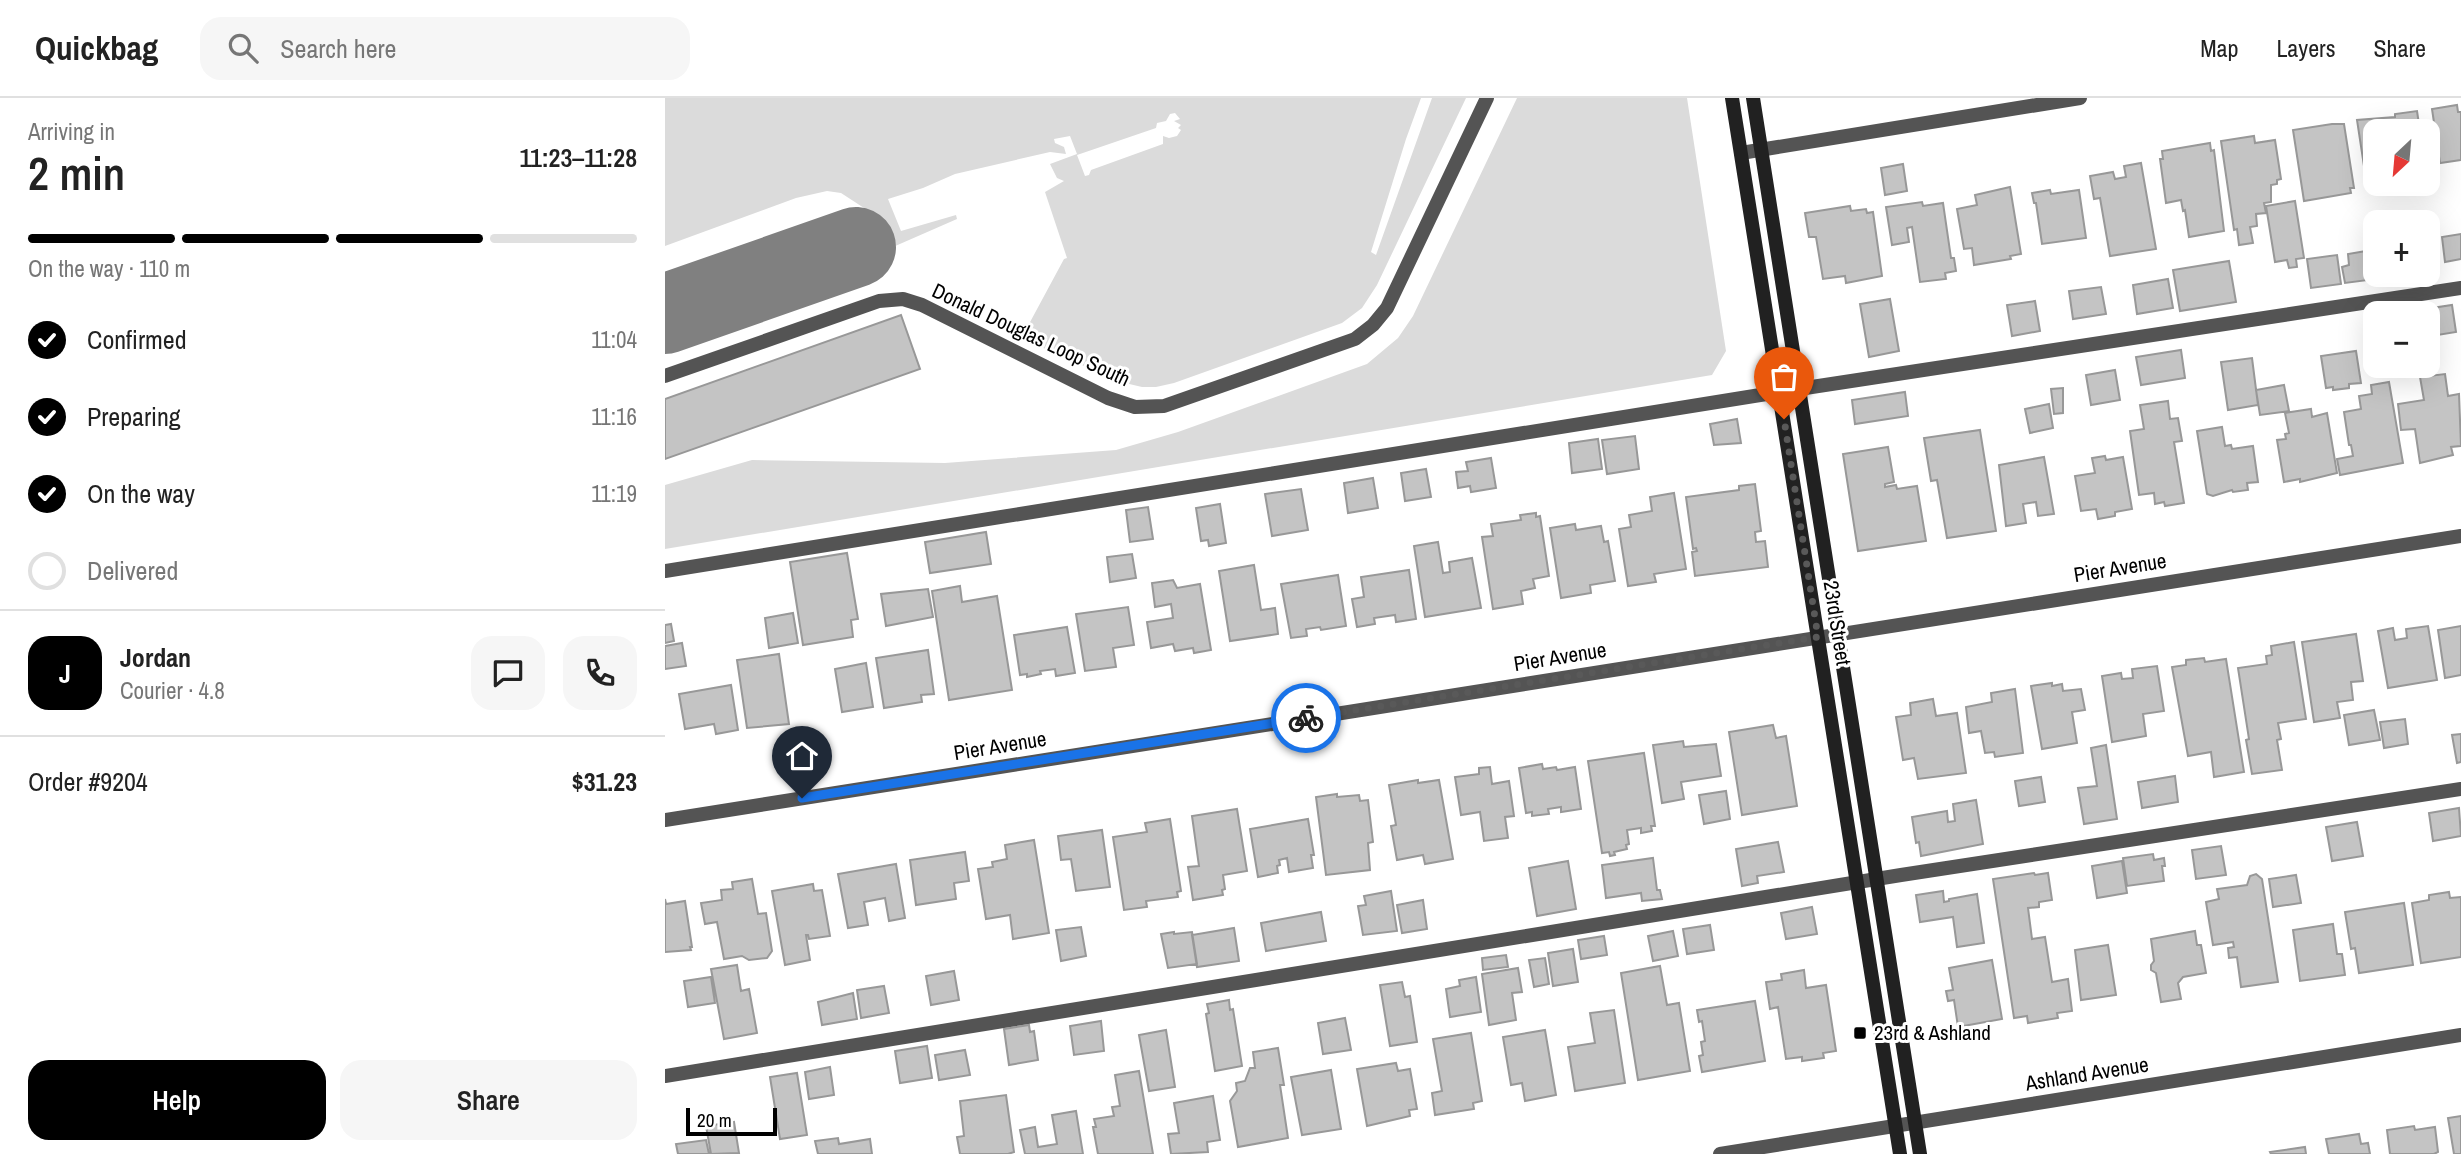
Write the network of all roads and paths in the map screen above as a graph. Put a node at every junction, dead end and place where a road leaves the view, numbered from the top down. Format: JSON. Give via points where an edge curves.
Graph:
{"nodes":[{"id":1,"x":1487,"y":98,"type":"edge"},
{"id":2,"x":1732,"y":98,"type":"edge"},
{"id":3,"x":1753,"y":98,"type":"edge"},
{"id":4,"x":2080,"y":98,"type":"edge"},
{"id":5,"x":1762,"y":150,"type":"junction"},
{"id":6,"x":1741,"y":153,"type":"junction"},
{"id":7,"x":2461,"y":288,"type":"edge"},
{"id":8,"x":665,"y":376,"type":"edge"},
{"id":9,"x":1800,"y":389,"type":"junction"},
{"id":10,"x":1779,"y":392,"type":"junction"},
{"id":11,"x":2461,"y":536,"type":"edge"},
{"id":12,"x":665,"y":571,"type":"edge"},
{"id":13,"x":1838,"y":634,"type":"junction"},
{"id":14,"x":1818,"y":637,"type":"junction"},
{"id":15,"x":2461,"y":789,"type":"edge"},
{"id":16,"x":665,"y":820,"type":"edge"},
{"id":17,"x":1876,"y":879,"type":"junction"},
{"id":18,"x":1857,"y":882,"type":"junction"},
{"id":19,"x":2461,"y":1035,"type":"edge"},
{"id":20,"x":665,"y":1076,"type":"edge"},
{"id":21,"x":1916,"y":1123,"type":"junction"},
{"id":22,"x":1896,"y":1125,"type":"junction"},
{"id":23,"x":1720,"y":1154,"type":"edge"},
{"id":24,"x":1900,"y":1154,"type":"edge"},
{"id":25,"x":1920,"y":1154,"type":"edge"}],
"edges":[{"from":1,"to":8,"type":"street","name":"Donald Douglas Loop South","via":[[1387,308],[1373,325],[1355,339],[1164,406],[1135,407],[1108,398],[903,299],[879,301]]},
{"from":2,"to":6,"type":"street","name":"23rd Street"},
{"from":3,"to":5,"type":"street","name":"23rd Street"},
{"from":4,"to":5,"type":"street"},
{"from":5,"to":6,"type":"street"},
{"from":5,"to":9,"type":"street","name":"23rd Street"},
{"from":6,"to":10,"type":"street","name":"23rd Street"},
{"from":7,"to":9,"type":"street"},
{"from":9,"to":10,"type":"street"},
{"from":9,"to":13,"type":"street","name":"23rd Street"},
{"from":10,"to":12,"type":"street"},
{"from":10,"to":14,"type":"street","name":"23rd Street"},
{"from":11,"to":13,"type":"street","name":"Pier Avenue"},
{"from":13,"to":14,"type":"street","name":"Pier Avenue"},
{"from":13,"to":17,"type":"street","name":"23rd Street"},
{"from":14,"to":16,"type":"street","name":"Pier Avenue"},
{"from":14,"to":18,"type":"street","name":"23rd Street"},
{"from":15,"to":17,"type":"street"},
{"from":17,"to":18,"type":"street"},
{"from":17,"to":21,"type":"street","name":"23rd Street"},
{"from":18,"to":20,"type":"street"},
{"from":18,"to":22,"type":"street","name":"23rd Street"},
{"from":19,"to":21,"type":"street","name":"Ashland Avenue"},
{"from":21,"to":22,"type":"street","name":"Ashland Avenue"},
{"from":21,"to":25,"type":"street","name":"23rd Street"},
{"from":22,"to":23,"type":"street","name":"Ashland Avenue"},
{"from":22,"to":24,"type":"street","name":"23rd Street"}]}
